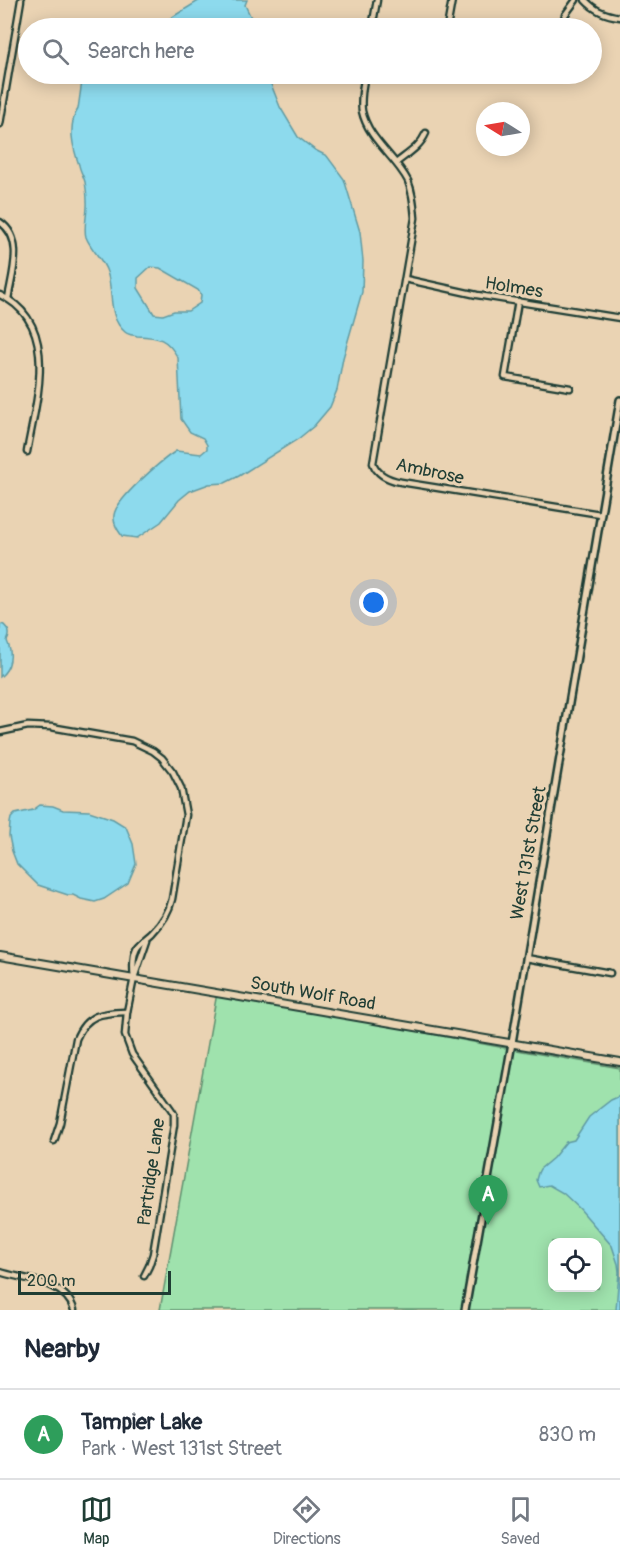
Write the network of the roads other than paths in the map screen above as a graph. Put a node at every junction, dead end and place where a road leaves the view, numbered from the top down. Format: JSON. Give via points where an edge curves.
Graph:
{"nodes":[{"id":1,"x":21,"y":0,"type":"edge"},
{"id":2,"x":377,"y":0,"type":"edge"},
{"id":3,"x":452,"y":0,"type":"edge"},
{"id":4,"x":576,"y":0,"type":"edge"},
{"id":5,"x":585,"y":0,"type":"edge"},
{"id":6,"x":620,"y":17,"type":"edge"},
{"id":7,"x":374,"y":18,"type":"edge"},
{"id":8,"x":449,"y":18,"type":"edge"},
{"id":9,"x":564,"y":18,"type":"edge"},
{"id":10,"x":364,"y":84,"type":"edge"},
{"id":11,"x":0,"y":124,"type":"edge"},
{"id":12,"x":426,"y":133,"type":"dead end"},
{"id":13,"x":396,"y":163,"type":"junction"},
{"id":14,"x":0,"y":222,"type":"edge"},
{"id":15,"x":405,"y":279,"type":"junction"},
{"id":16,"x":0,"y":295,"type":"edge"},
{"id":17,"x":8,"y":299,"type":"junction"},
{"id":18,"x":518,"y":301,"type":"junction"},
{"id":19,"x":620,"y":318,"type":"edge"},
{"id":20,"x":570,"y":388,"type":"dead end"},
{"id":21,"x":620,"y":400,"type":"edge"},
{"id":22,"x":617,"y":439,"type":"edge"},
{"id":23,"x":27,"y":452,"type":"dead end"},
{"id":24,"x":600,"y":514,"type":"junction"},
{"id":25,"x":0,"y":732,"type":"edge"},
{"id":26,"x":0,"y":956,"type":"edge"},
{"id":27,"x":526,"y":958,"type":"junction"},
{"id":28,"x":610,"y":973,"type":"dead end"},
{"id":29,"x":134,"y":978,"type":"junction"},
{"id":30,"x":127,"y":1012,"type":"junction"},
{"id":31,"x":512,"y":1043,"type":"junction"},
{"id":32,"x":620,"y":1062,"type":"edge"},
{"id":33,"x":54,"y":1140,"type":"dead end"},
{"id":34,"x":0,"y":1272,"type":"edge"},
{"id":35,"x":144,"y":1276,"type":"dead end"},
{"id":36,"x":74,"y":1310,"type":"edge"},
{"id":37,"x":465,"y":1310,"type":"edge"}],
"edges":[{"from":1,"to":11,"type":"street"},
{"from":2,"to":7,"type":"street"},
{"from":3,"to":8,"type":"street"},
{"from":4,"to":9,"type":"street"},
{"from":5,"to":6,"type":"street","via":[[605,14]]},
{"from":10,"to":13,"type":"street","name":"Ambrose","via":[[364,117]]},
{"from":12,"to":13,"type":"street","via":[[418,146]]},
{"from":13,"to":15,"type":"street","name":"Ambrose","via":[[412,192],[415,218]]},
{"from":14,"to":17,"type":"street","via":[[15,242]]},
{"from":15,"to":18,"type":"street","name":"Holmes"},
{"from":15,"to":24,"type":"street","name":"Ambrose","via":[[373,463],[377,470],[401,482]]},
{"from":16,"to":17,"type":"street"},
{"from":17,"to":23,"type":"street","via":[[28,317],[38,343],[40,380]]},
{"from":18,"to":19,"type":"street","name":"Holmes"},
{"from":18,"to":20,"type":"street","via":[[505,377]]},
{"from":21,"to":22,"type":"street","name":"West 131st Street"},
{"from":22,"to":24,"type":"street","name":"West 131st Street"},
{"from":24,"to":27,"type":"street","name":"West 131st Street"},
{"from":25,"to":29,"type":"street","name":"Partridge Lane","via":[[43,726],[122,738],[153,751],[168,764],[181,788],[185,825],[170,907],[148,937]]},
{"from":26,"to":29,"type":"main road","name":"South Wolf Road"},
{"from":27,"to":28,"type":"street"},
{"from":27,"to":31,"type":"street","name":"West 131st Street"},
{"from":29,"to":30,"type":"street","name":"Partridge Lane"},
{"from":29,"to":31,"type":"main road","name":"South Wolf Road"},
{"from":30,"to":33,"type":"street","via":[[100,1014],[80,1031]]},
{"from":30,"to":35,"type":"street","name":"Partridge Lane","via":[[127,1043],[174,1119],[153,1254]]},
{"from":31,"to":32,"type":"main road","name":"South Wolf Road"},
{"from":31,"to":37,"type":"street","name":"West 131st Street"},
{"from":34,"to":36,"type":"street","via":[[51,1286],[66,1297]]}]}
